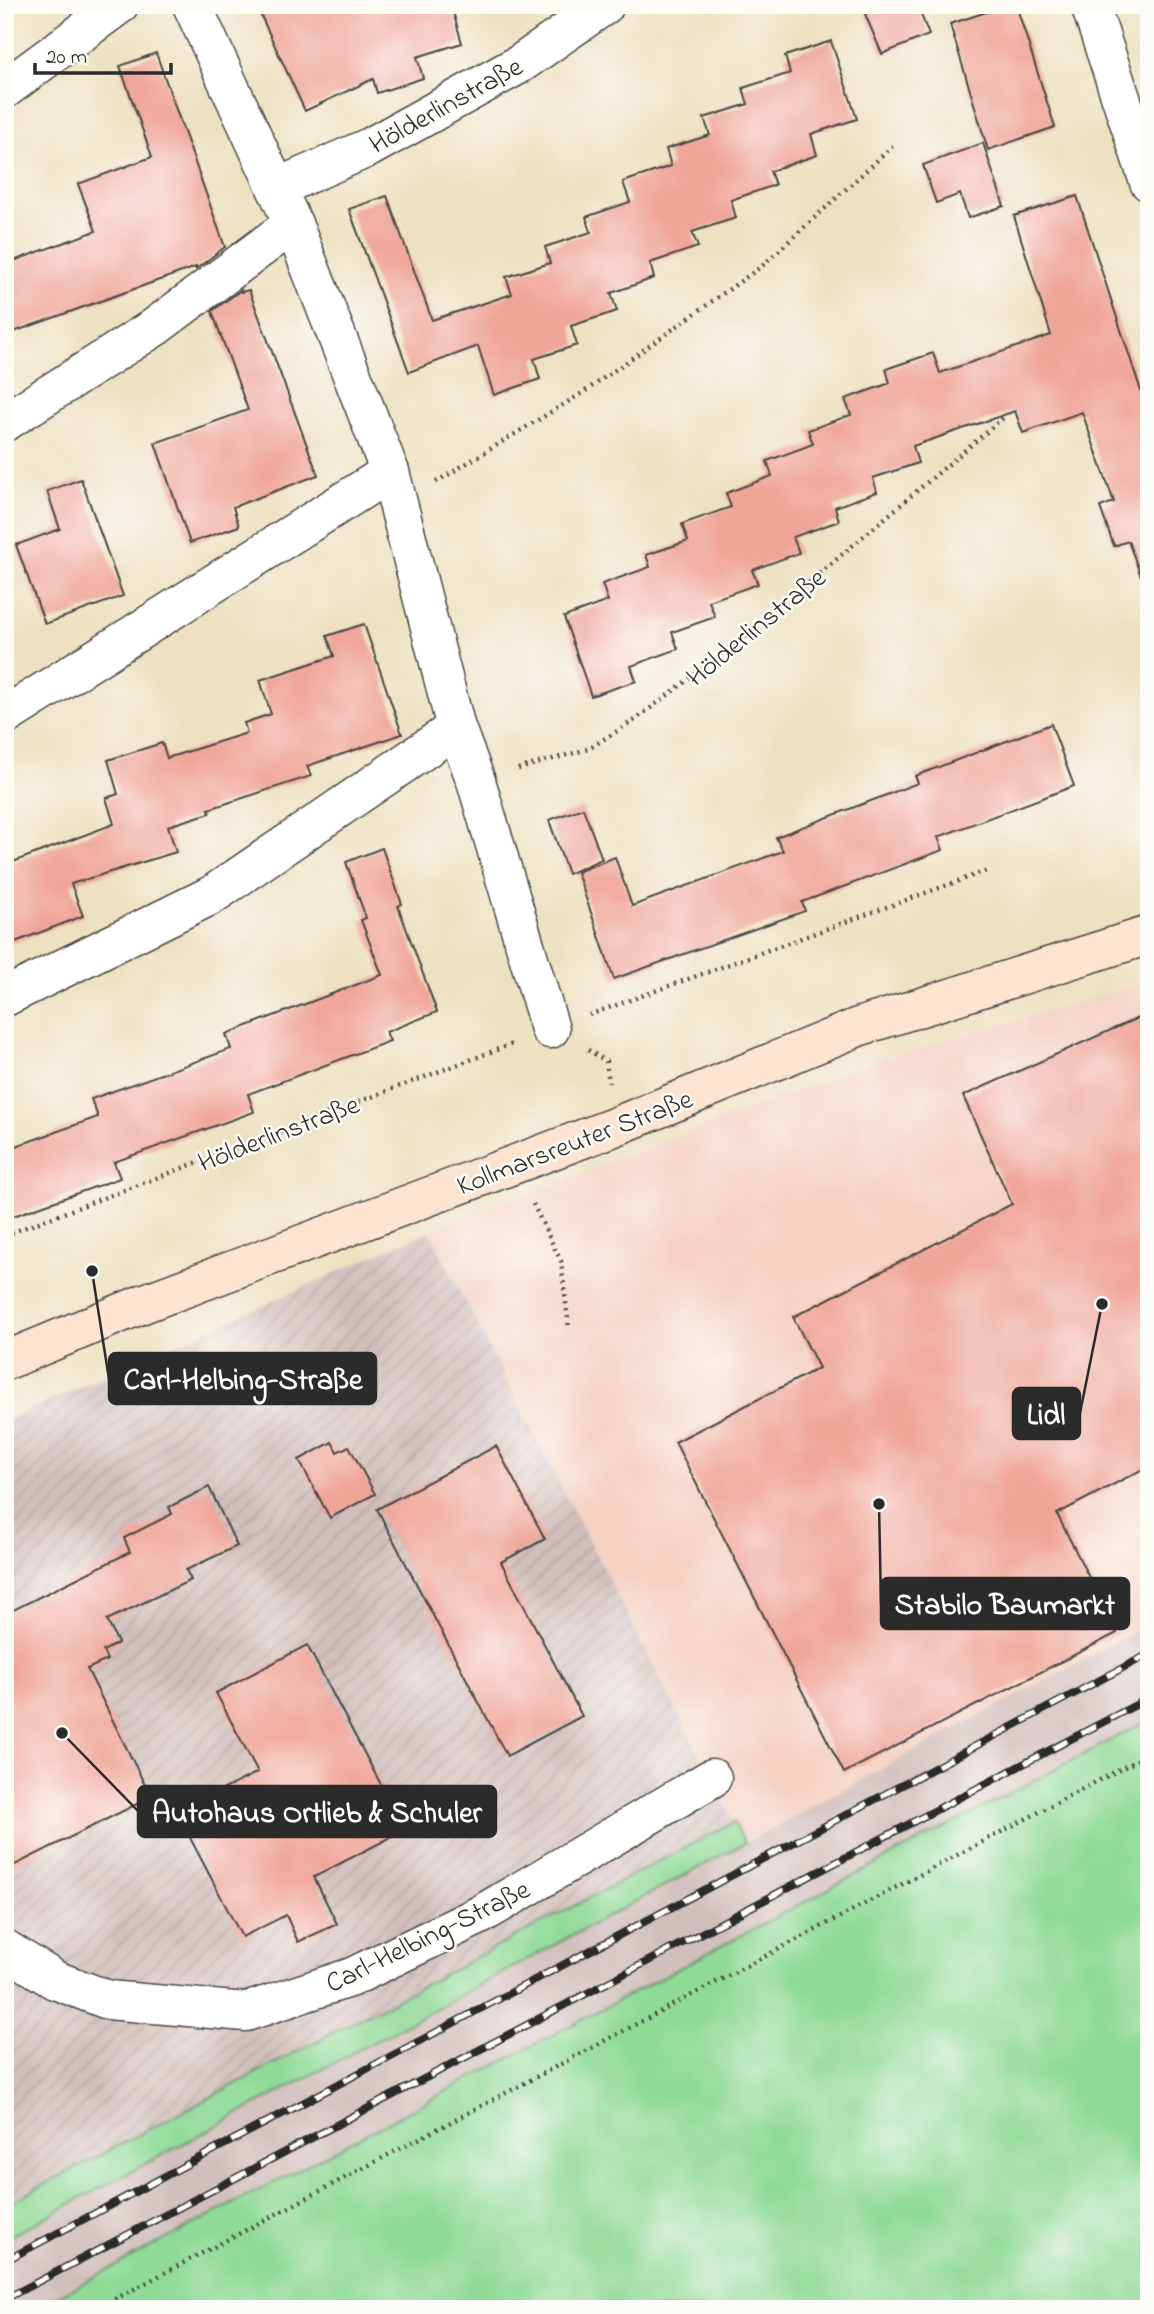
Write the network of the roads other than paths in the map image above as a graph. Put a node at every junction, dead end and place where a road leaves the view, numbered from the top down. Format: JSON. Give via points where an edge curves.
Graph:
{"nodes":[{"id":1,"x":119,"y":5,"type":"edge"},
{"id":2,"x":192,"y":5,"type":"edge"},
{"id":3,"x":605,"y":5,"type":"edge"},
{"id":4,"x":1090,"y":5,"type":"edge"},
{"id":5,"x":5,"y":89,"type":"edge"},
{"id":6,"x":1145,"y":158,"type":"edge"},
{"id":7,"x":276,"y":188,"type":"junction"},
{"id":8,"x":293,"y":224,"type":"junction"},
{"id":9,"x":5,"y":422,"type":"edge"},
{"id":10,"x":395,"y":488,"type":"junction"},
{"id":11,"x":5,"y":716,"type":"edge"},
{"id":12,"x":456,"y":728,"type":"junction"},
{"id":13,"x":1149,"y":935,"type":"edge"},
{"id":14,"x":5,"y":997,"type":"edge"},
{"id":15,"x":550,"y":1029,"type":"road end"},
{"id":16,"x":5,"y":1361,"type":"edge"},
{"id":17,"x":712,"y":1778,"type":"dead end"},
{"id":18,"x":5,"y":1950,"type":"edge"}],
"edges":[{"from":1,"to":5,"type":"street"},
{"from":2,"to":7,"type":"street"},
{"from":3,"to":7,"type":"street","name":"Hölderlinstraße","via":[[520,64],[370,147]]},
{"from":4,"to":6,"type":"street"},
{"from":7,"to":8,"type":"street"},
{"from":8,"to":9,"type":"street","via":[[155,327]]},
{"from":8,"to":10,"type":"street"},
{"from":10,"to":11,"type":"street"},
{"from":10,"to":12,"type":"street"},
{"from":12,"to":14,"type":"street","via":[[212,895]]},
{"from":12,"to":15,"type":"street"},
{"from":13,"to":16,"type":"main road","name":"Kollmarsreuter Straße","via":[[858,1027],[614,1127],[145,1303]]},
{"from":17,"to":18,"type":"street","name":"Carl-Helbing-Straße","via":[[481,1915],[352,1977],[246,2012],[107,2000],[55,1980]]}]}
